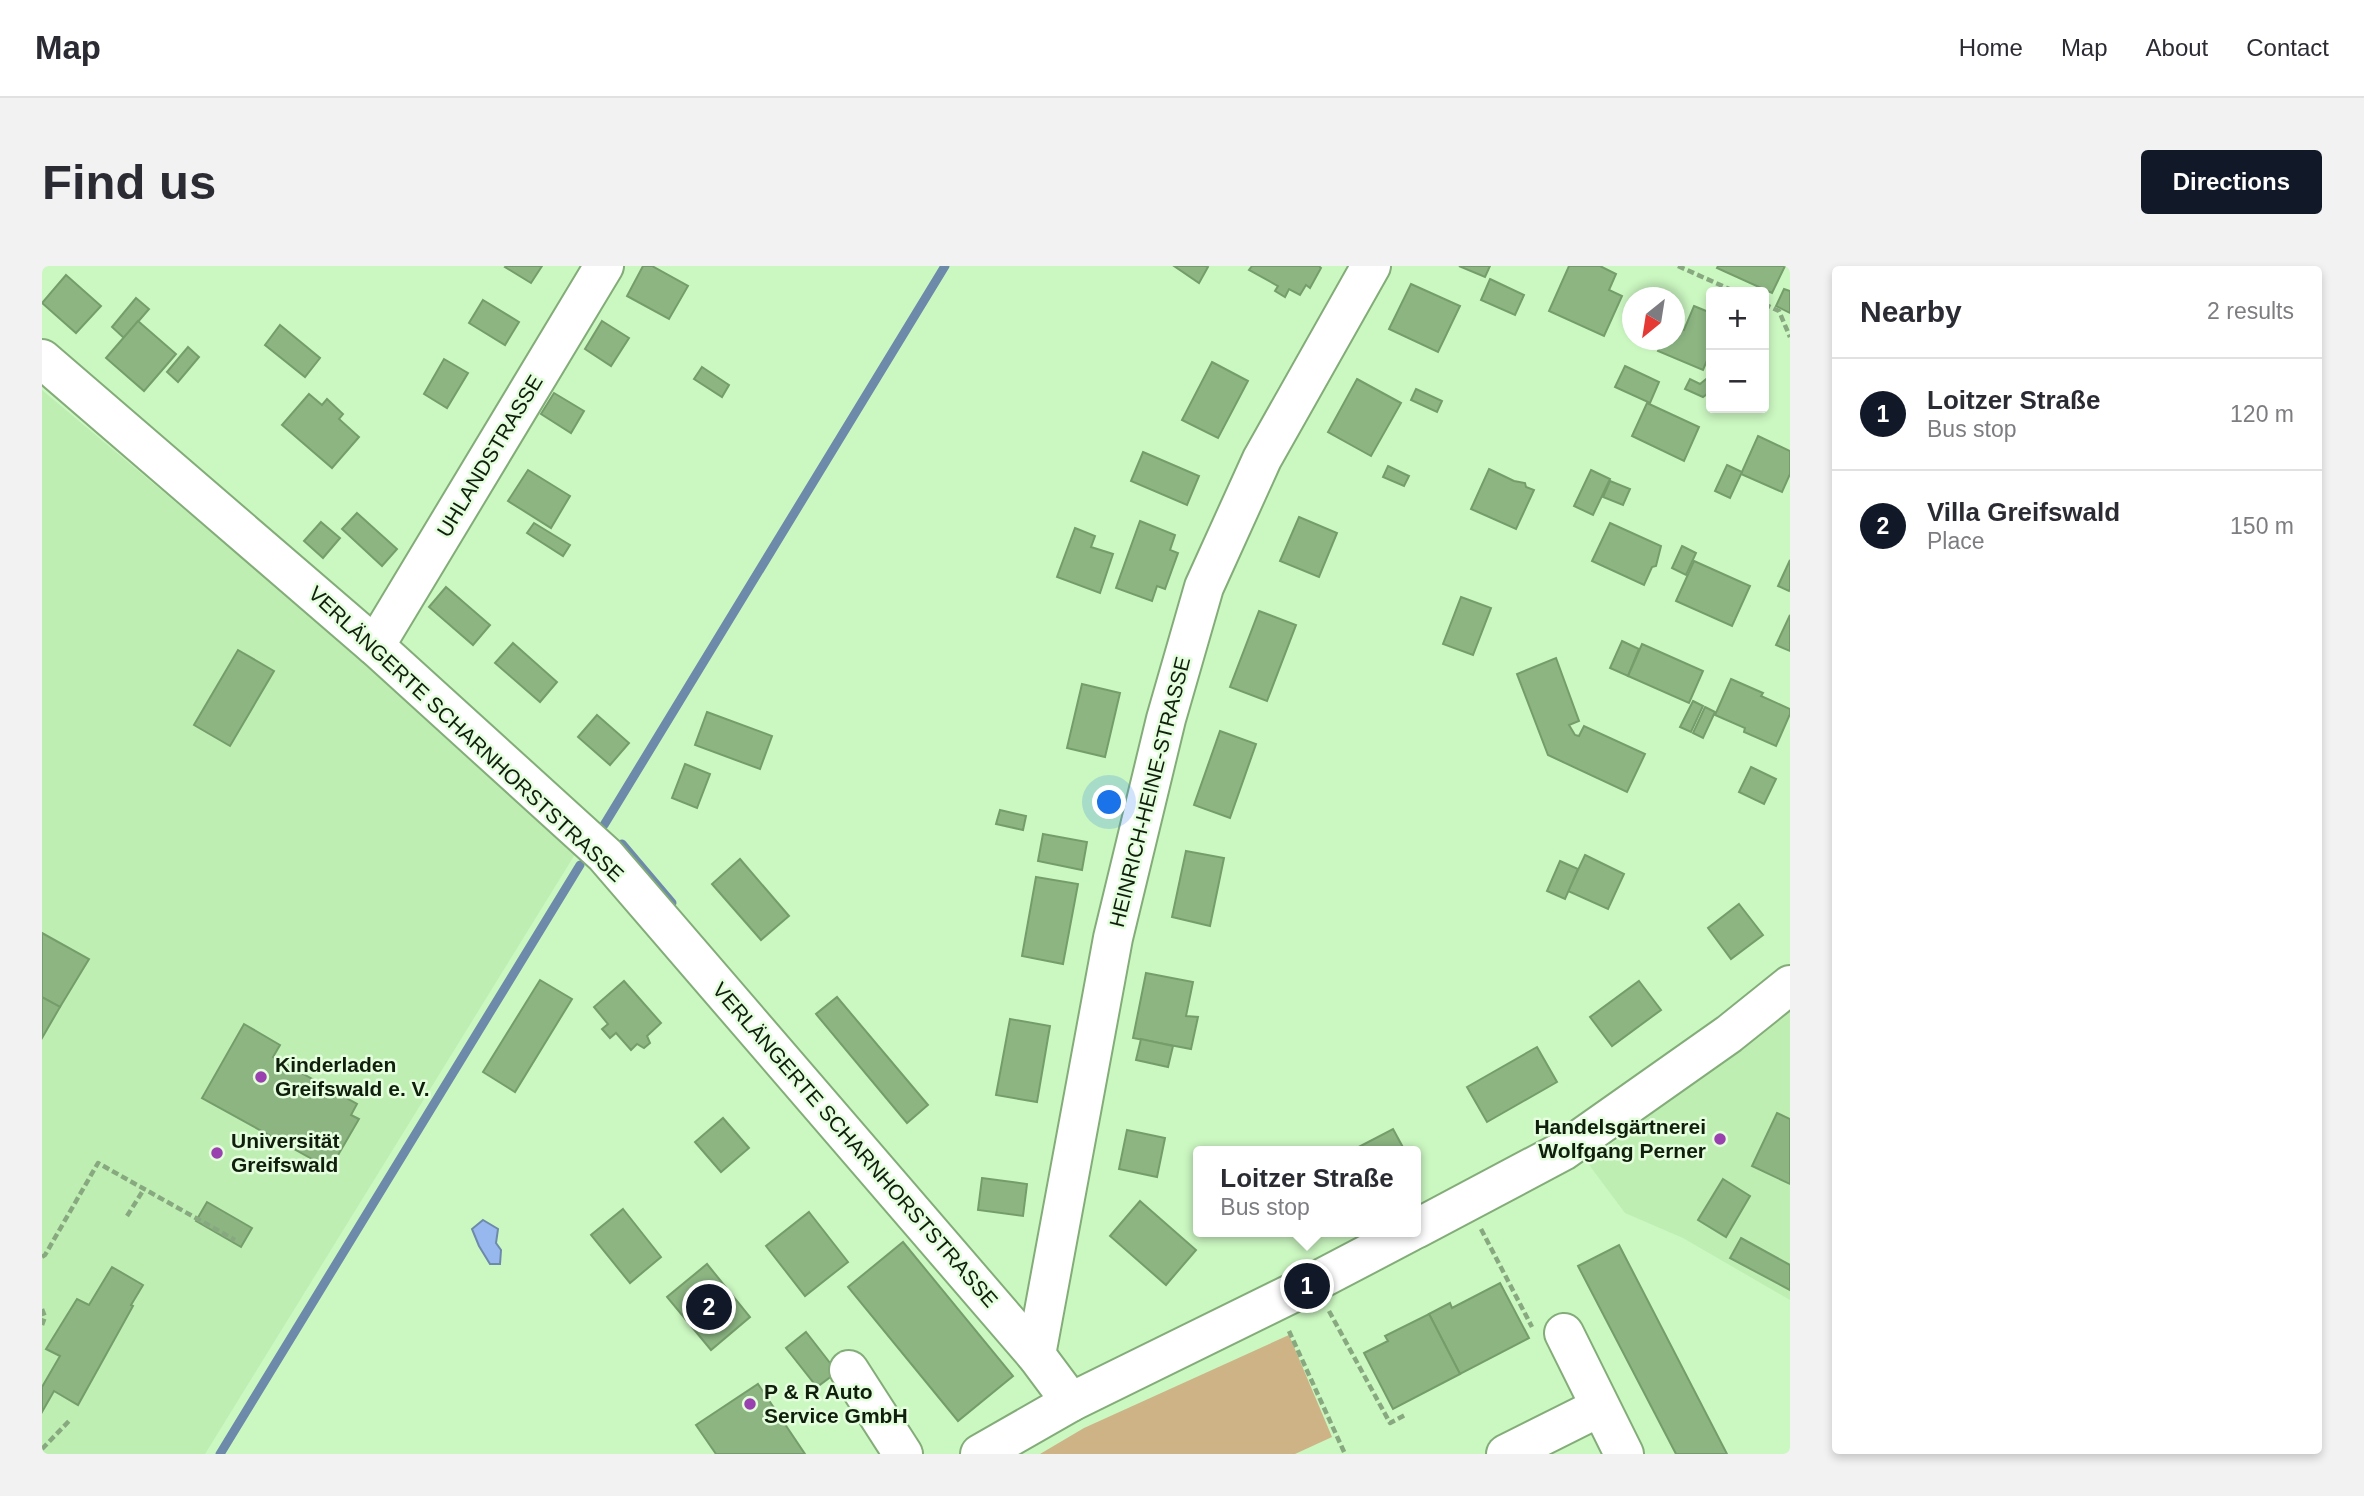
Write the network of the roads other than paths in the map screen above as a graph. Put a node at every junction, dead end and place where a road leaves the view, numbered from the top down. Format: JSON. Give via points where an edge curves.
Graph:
{"nodes":[{"id":1,"x":604,"y":266,"type":"edge"},
{"id":2,"x":1371,"y":266,"type":"edge"},
{"id":3,"x":42,"y":359,"type":"edge"},
{"id":4,"x":375,"y":646,"type":"junction"},
{"id":5,"x":1790,"y":985,"type":"edge"},
{"id":6,"x":1421,"y":1226,"type":"edge"},
{"id":7,"x":1400,"y":1237,"type":"edge"},
{"id":8,"x":1551,"y":1335,"type":"road end"},
{"id":9,"x":1036,"y":1355,"type":"junction"},
{"id":10,"x":849,"y":1370,"type":"dead end"},
{"id":11,"x":1071,"y":1402,"type":"junction"},
{"id":12,"x":1600,"y":1407,"type":"junction"},
{"id":13,"x":903,"y":1454,"type":"edge"},
{"id":14,"x":980,"y":1454,"type":"edge"},
{"id":15,"x":1506,"y":1454,"type":"edge"},
{"id":16,"x":1624,"y":1454,"type":"edge"}],
"edges":[{"from":1,"to":4,"type":"street","name":"UHLANDSTRASSE"},
{"from":2,"to":9,"type":"street","name":"HEINRICH-HEINE-STRASSE","via":[[1262,459],[1204,587],[1166,719],[1113,938]]},
{"from":3,"to":4,"type":"street","name":"VERLÄNGERTE SCHARNHORSTSTRASSE"},
{"from":4,"to":9,"type":"street","name":"VERLÄNGERTE SCHARNHORSTSTRASSE","via":[[605,855]]},
{"from":5,"to":6,"type":"street","via":[[1729,1034],[1563,1151]]},
{"from":7,"to":11,"type":"street"},
{"from":8,"to":12,"type":"street"},
{"from":9,"to":11,"type":"street","name":"VERLÄNGERTE SCHARNHORSTSTRASSE"},
{"from":10,"to":13,"type":"street"},
{"from":11,"to":14,"type":"street"},
{"from":12,"to":15,"type":"street"},
{"from":12,"to":16,"type":"street"}]}
